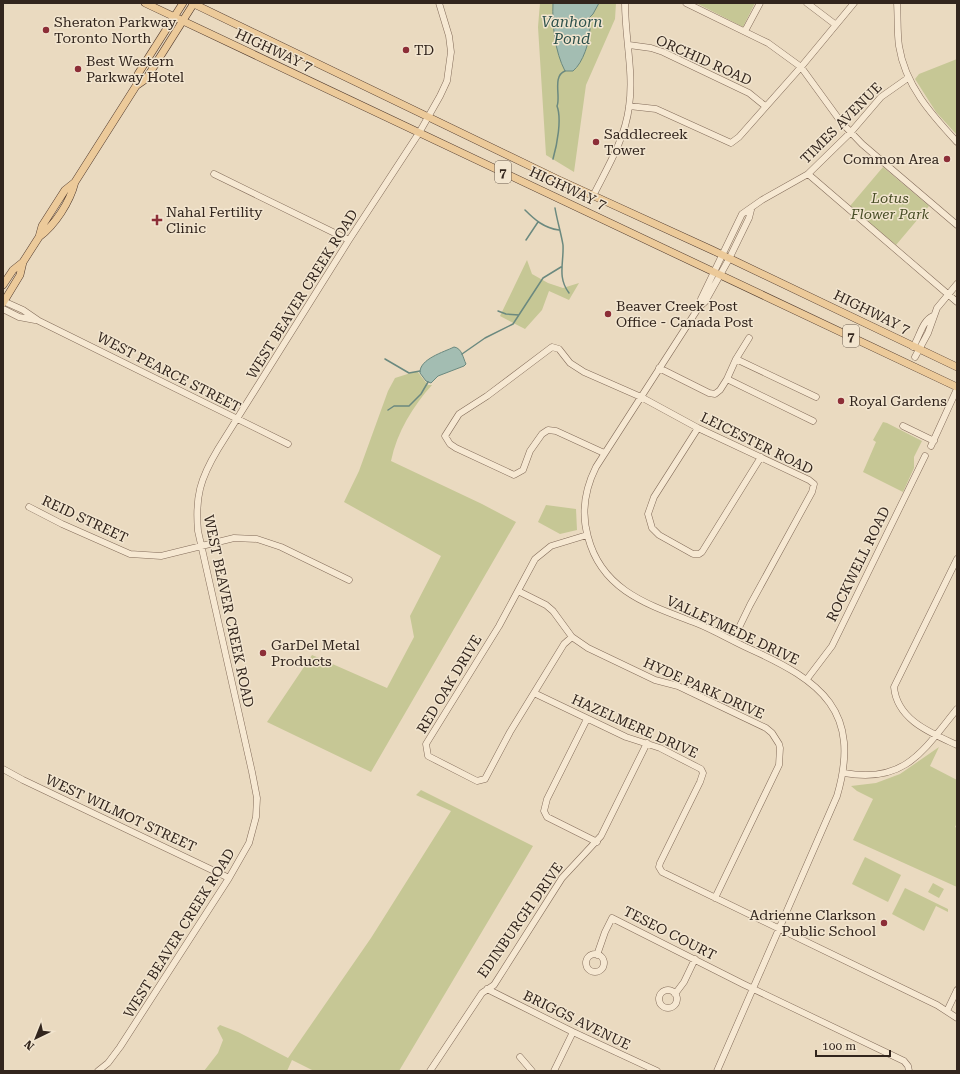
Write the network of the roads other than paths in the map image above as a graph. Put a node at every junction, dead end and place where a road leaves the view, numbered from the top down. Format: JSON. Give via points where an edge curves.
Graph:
{"nodes":[{"id":1,"x":145,"y":3,"type":"edge"},
{"id":2,"x":183,"y":3,"type":"edge"},
{"id":3,"x":193,"y":3,"type":"edge"},
{"id":4,"x":439,"y":3,"type":"edge"},
{"id":5,"x":625,"y":3,"type":"edge"},
{"id":6,"x":686,"y":3,"type":"edge"},
{"id":7,"x":760,"y":3,"type":"edge"},
{"id":8,"x":807,"y":3,"type":"edge"},
{"id":9,"x":854,"y":3,"type":"edge"},
{"id":10,"x":897,"y":3,"type":"edge"},
{"id":11,"x":174,"y":17,"type":"junction"},
{"id":12,"x":183,"y":21,"type":"junction"},
{"id":13,"x":836,"y":25,"type":"junction"},
{"id":14,"x":746,"y":31,"type":"junction"},
{"id":15,"x":629,"y":44,"type":"junction"},
{"id":16,"x":801,"y":67,"type":"junction"},
{"id":17,"x":908,"y":78,"type":"junction"},
{"id":18,"x":136,"y":86,"type":"junction"},
{"id":19,"x":630,"y":106,"type":"junction"},
{"id":20,"x":765,"y":106,"type":"junction"},
{"id":21,"x":429,"y":117,"type":"junction"},
{"id":22,"x":851,"y":132,"type":"junction"},
{"id":23,"x":419,"y":133,"type":"junction"},
{"id":24,"x":957,"y":142,"type":"edge"},
{"id":25,"x":214,"y":174,"type":"dead end"},
{"id":26,"x":808,"y":174,"type":"junction"},
{"id":27,"x":593,"y":196,"type":"junction"},
{"id":28,"x":751,"y":210,"type":"junction"},
{"id":29,"x":957,"y":225,"type":"edge"},
{"id":30,"x":349,"y":240,"type":"junction"},
{"id":31,"x":722,"y":255,"type":"junction"},
{"id":32,"x":729,"y":259,"type":"junction"},
{"id":33,"x":23,"y":262,"type":"junction"},
{"id":34,"x":714,"y":271,"type":"junction"},
{"id":35,"x":721,"y":274,"type":"junction"},
{"id":36,"x":957,"y":284,"type":"edge"},
{"id":37,"x":3,"y":285,"type":"edge"},
{"id":38,"x":948,"y":295,"type":"junction"},
{"id":39,"x":3,"y":302,"type":"edge"},
{"id":40,"x":957,"y":302,"type":"edge"},
{"id":41,"x":699,"y":307,"type":"junction"},
{"id":42,"x":3,"y":309,"type":"edge"},
{"id":43,"x":39,"y":321,"type":"junction"},
{"id":44,"x":749,"y":338,"type":"dead end"},
{"id":45,"x":917,"y":348,"type":"junction"},
{"id":46,"x":915,"y":357,"type":"dead end"},
{"id":47,"x":736,"y":359,"type":"junction"},
{"id":48,"x":957,"y":367,"type":"edge"},
{"id":49,"x":659,"y":368,"type":"junction"},
{"id":50,"x":727,"y":379,"type":"junction"},
{"id":51,"x":957,"y":388,"type":"edge"},
{"id":52,"x":641,"y":397,"type":"junction"},
{"id":53,"x":816,"y":397,"type":"dead end"},
{"id":54,"x":236,"y":419,"type":"junction"},
{"id":55,"x":813,"y":421,"type":"dead end"},
{"id":56,"x":903,"y":426,"type":"dead end"},
{"id":57,"x":698,"y":428,"type":"junction"},
{"id":58,"x":288,"y":444,"type":"dead end"},
{"id":59,"x":604,"y":453,"type":"junction"},
{"id":60,"x":925,"y":456,"type":"dead end"},
{"id":61,"x":761,"y":457,"type":"junction"},
{"id":62,"x":29,"y":507,"type":"dead end"},
{"id":63,"x":587,"y":535,"type":"junction"},
{"id":64,"x":201,"y":546,"type":"junction"},
{"id":65,"x":957,"y":559,"type":"edge"},
{"id":66,"x":349,"y":580,"type":"dead end"},
{"id":67,"x":518,"y":591,"type":"junction"},
{"id":68,"x":572,"y":637,"type":"junction"},
{"id":69,"x":733,"y":640,"type":"junction"},
{"id":70,"x":807,"y":679,"type":"junction"},
{"id":71,"x":534,"y":693,"type":"junction"},
{"id":72,"x":957,"y":709,"type":"edge"},
{"id":73,"x":587,"y":719,"type":"junction"},
{"id":74,"x":936,"y":735,"type":"junction"},
{"id":75,"x":647,"y":743,"type":"junction"},
{"id":76,"x":957,"y":745,"type":"edge"},
{"id":77,"x":3,"y":769,"type":"edge"},
{"id":78,"x":844,"y":773,"type":"junction"},
{"id":79,"x":598,"y":842,"type":"junction"},
{"id":80,"x":229,"y":878,"type":"junction"},
{"id":81,"x":715,"y":898,"type":"junction"},
{"id":82,"x":778,"y":929,"type":"junction"},
{"id":83,"x":597,"y":955,"type":"dead end"},
{"id":84,"x":695,"y":959,"type":"junction"},
{"id":85,"x":752,"y":988,"type":"junction"},
{"id":86,"x":487,"y":989,"type":"junction"},
{"id":87,"x":957,"y":990,"type":"edge"},
{"id":88,"x":675,"y":994,"type":"dead end"},
{"id":89,"x":947,"y":1011,"type":"junction"},
{"id":90,"x":957,"y":1018,"type":"edge"},
{"id":91,"x":574,"y":1032,"type":"junction"},
{"id":92,"x":520,"y":1057,"type":"dead end"},
{"id":93,"x":98,"y":1071,"type":"edge"},
{"id":94,"x":430,"y":1071,"type":"edge"},
{"id":95,"x":532,"y":1071,"type":"edge"},
{"id":96,"x":554,"y":1071,"type":"edge"},
{"id":97,"x":657,"y":1071,"type":"edge"},
{"id":98,"x":717,"y":1071,"type":"edge"},
{"id":99,"x":908,"y":1071,"type":"edge"}],
"edges":[{"from":1,"to":11,"type":"main road","name":"HIGHWAY 7","number":"7"},
{"from":2,"to":11,"type":"main road"},
{"from":3,"to":12,"type":"main road"},
{"from":3,"to":21,"type":"main road","name":"HIGHWAY 7","number":"7"},
{"from":4,"to":21,"type":"street","name":"WEST BEAVER CREEK ROAD","via":[[450,40],[451,61],[447,82]]},
{"from":5,"to":15,"type":"street"},
{"from":6,"to":14,"type":"street"},
{"from":7,"to":14,"type":"street"},
{"from":8,"to":13,"type":"street"},
{"from":9,"to":13,"type":"street"},
{"from":10,"to":17,"type":"street","via":[[900,48]]},
{"from":11,"to":12,"type":"main road","name":"HIGHWAY 7","number":"7"},
{"from":11,"to":18,"type":"main road","via":[[138,74]]},
{"from":12,"to":18,"type":"main road","via":[[146,79]]},
{"from":12,"to":23,"type":"main road","name":"HIGHWAY 7","number":"7"},
{"from":13,"to":16,"type":"street"},
{"from":14,"to":16,"type":"street","via":[[779,50]]},
{"from":15,"to":19,"type":"street"},
{"from":15,"to":20,"type":"street","name":"ORCHID ROAD","via":[[663,52],[749,93]]},
{"from":16,"to":20,"type":"street"},
{"from":16,"to":22,"type":"street"},
{"from":17,"to":22,"type":"street","name":"TIMES AVENUE","via":[[881,97]]},
{"from":17,"to":24,"type":"street"},
{"from":18,"to":33,"type":"main road","via":[[75,182],[72,194],[49,230],[39,237]]},
{"from":19,"to":20,"type":"street","via":[[656,109],[731,143]]},
{"from":19,"to":27,"type":"street","via":[[623,133]]},
{"from":21,"to":23,"type":"street","name":"WEST BEAVER CREEK ROAD"},
{"from":21,"to":27,"type":"main road","name":"HIGHWAY 7","number":"7"},
{"from":22,"to":26,"type":"street","name":"TIMES AVENUE"},
{"from":22,"to":29,"type":"street"},
{"from":23,"to":30,"type":"street","name":"WEST BEAVER CREEK ROAD"},
{"from":23,"to":34,"type":"main road","name":"HIGHWAY 7","number":"7"},
{"from":25,"to":30,"type":"street"},
{"from":26,"to":28,"type":"street","name":"TIMES AVENUE","via":[[765,198]]},
{"from":26,"to":38,"type":"street"},
{"from":27,"to":31,"type":"main road","name":"HIGHWAY 7","number":"7"},
{"from":28,"to":31,"type":"street","name":"TIMES AVENUE","via":[[742,214]]},
{"from":28,"to":32,"type":"street","name":"TIMES AVENUE"},
{"from":30,"to":54,"type":"street","name":"WEST BEAVER CREEK ROAD"},
{"from":31,"to":32,"type":"main road","name":"HIGHWAY 7","number":"7"},
{"from":31,"to":34,"type":"street","name":"VALLEYMEDE DRIVE"},
{"from":32,"to":35,"type":"street","name":"TIMES AVENUE"},
{"from":32,"to":45,"type":"main road","name":"HIGHWAY 7","number":"7"},
{"from":33,"to":37,"type":"main road","via":[[13,270]]},
{"from":33,"to":39,"type":"main road","via":[[20,275]]},
{"from":34,"to":35,"type":"main road","name":"HIGHWAY 7","number":"7"},
{"from":34,"to":41,"type":"street","name":"VALLEYMEDE DRIVE","via":[[700,299]]},
{"from":35,"to":41,"type":"street","name":"VALLEYMEDE DRIVE","via":[[705,302]]},
{"from":35,"to":51,"type":"main road","name":"HIGHWAY 7","number":"7"},
{"from":36,"to":38,"type":"street"},
{"from":38,"to":40,"type":"street"},
{"from":38,"to":45,"type":"street","via":[[933,316],[933,321]]},
{"from":39,"to":43,"type":"street","name":"WEST PEARCE STREET","via":[[23,310]]},
{"from":41,"to":49,"type":"street","name":"VALLEYMEDE DRIVE"},
{"from":42,"to":43,"type":"street","name":"WEST PEARCE STREET","via":[[18,317]]},
{"from":43,"to":54,"type":"street","name":"WEST PEARCE STREET"},
{"from":44,"to":47,"type":"street"},
{"from":45,"to":46,"type":"street"},
{"from":45,"to":48,"type":"main road","name":"HIGHWAY 7","number":"7"},
{"from":47,"to":50,"type":"street"},
{"from":47,"to":53,"type":"street"},
{"from":49,"to":50,"type":"street","via":[[715,394]]},
{"from":49,"to":52,"type":"street","name":"VALLEYMEDE DRIVE"},
{"from":50,"to":55,"type":"street"},
{"from":51,"to":56,"type":"street","via":[[932,443]]},
{"from":52,"to":57,"type":"street","name":"LEICESTER ROAD"},
{"from":52,"to":59,"type":"street","name":"VALLEYMEDE DRIVE"},
{"from":52,"to":59,"type":"street","name":"LEICESTER ROAD","via":[[576,368],[559,349],[552,348],[459,414],[445,436],[456,448],[514,475],[523,470],[530,451],[548,430],[556,431]]},
{"from":54,"to":58,"type":"street","name":"WEST PEARCE STREET"},
{"from":54,"to":64,"type":"street","name":"WEST BEAVER CREEK ROAD","via":[[209,465],[198,491],[196,517]]},
{"from":57,"to":61,"type":"street","name":"LEICESTER ROAD"},
{"from":57,"to":61,"type":"street","via":[[654,497],[648,514],[652,528],[659,535],[693,554],[702,552]]},
{"from":59,"to":63,"type":"street","name":"VALLEYMEDE DRIVE","via":[[587,486],[584,521]]},
{"from":60,"to":70,"type":"street","name":"ROCKWELL ROAD","via":[[832,646]]},
{"from":61,"to":69,"type":"street","name":"LEICESTER ROAD","via":[[810,480],[814,487]]},
{"from":62,"to":64,"type":"street","name":"REID STREET","via":[[130,554],[161,556]]},
{"from":63,"to":67,"type":"street","name":"RED OAK DRIVE","via":[[542,551],[528,569]]},
{"from":63,"to":69,"type":"street","name":"VALLEYMEDE DRIVE","via":[[597,561],[606,575],[621,589],[671,615]]},
{"from":64,"to":66,"type":"street","name":"REID STREET","via":[[234,538],[257,538]]},
{"from":64,"to":80,"type":"street","name":"WEST BEAVER CREEK ROAD","via":[[257,798],[256,817],[249,842]]},
{"from":65,"to":74,"type":"street","via":[[894,685],[901,707],[908,718]]},
{"from":67,"to":68,"type":"street","name":"HYDE PARK DRIVE","via":[[546,605]]},
{"from":67,"to":71,"type":"street","name":"RED OAK DRIVE","via":[[426,744],[428,756],[477,781],[485,779]]},
{"from":68,"to":71,"type":"street","name":"RED OAK DRIVE","via":[[564,644]]},
{"from":68,"to":81,"type":"street","name":"HYDE PARK DRIVE","via":[[588,648],[655,680],[678,686],[747,718],[772,733],[779,744],[779,765]]},
{"from":69,"to":70,"type":"street","name":"VALLEYMEDE DRIVE"},
{"from":70,"to":78,"type":"street","name":"VALLEYMEDE DRIVE","via":[[823,694],[836,714],[845,743]]},
{"from":71,"to":73,"type":"street","name":"HAZELMERE DRIVE"},
{"from":72,"to":74,"type":"street"},
{"from":73,"to":75,"type":"street","name":"HAZELMERE DRIVE","via":[[626,737]]},
{"from":73,"to":79,"type":"street","via":[[544,811],[547,817]]},
{"from":74,"to":76,"type":"street"},
{"from":74,"to":78,"type":"street","via":[[910,762],[897,770],[864,777]]},
{"from":75,"to":79,"type":"street","name":"EDINBURGH DRIVE"},
{"from":75,"to":81,"type":"street","name":"HAZELMERE DRIVE","via":[[696,765],[703,773],[659,867],[666,876]]},
{"from":77,"to":80,"type":"street","name":"WEST WILMOT STREET"},
{"from":78,"to":82,"type":"street","name":"VALLEYMEDE DRIVE","via":[[829,816]]},
{"from":79,"to":86,"type":"street","name":"EDINBURGH DRIVE","via":[[562,878],[494,985]]},
{"from":80,"to":93,"type":"street","name":"WEST BEAVER CREEK ROAD","via":[[120,1047]]},
{"from":81,"to":82,"type":"street","name":"HAZELMERE DRIVE"},
{"from":82,"to":85,"type":"street","name":"VALLEYMEDE DRIVE"},
{"from":82,"to":89,"type":"street","name":"HAZELMERE DRIVE"},
{"from":83,"to":84,"type":"street","name":"TESEO COURT","via":[[612,918]]},
{"from":84,"to":85,"type":"street","name":"TESEO COURT"},
{"from":84,"to":88,"type":"street"},
{"from":85,"to":98,"type":"street","name":"VALLEYMEDE DRIVE"},
{"from":85,"to":99,"type":"street","name":"TESEO COURT","via":[[904,1061]]},
{"from":86,"to":91,"type":"street","name":"BRIGGS AVENUE"},
{"from":86,"to":94,"type":"street","name":"EDINBURGH DRIVE"},
{"from":87,"to":89,"type":"street"},
{"from":89,"to":90,"type":"street","name":"HAZELMERE DRIVE"},
{"from":91,"to":96,"type":"street"},
{"from":91,"to":97,"type":"street","name":"BRIGGS AVENUE"},
{"from":92,"to":95,"type":"street"}]}
